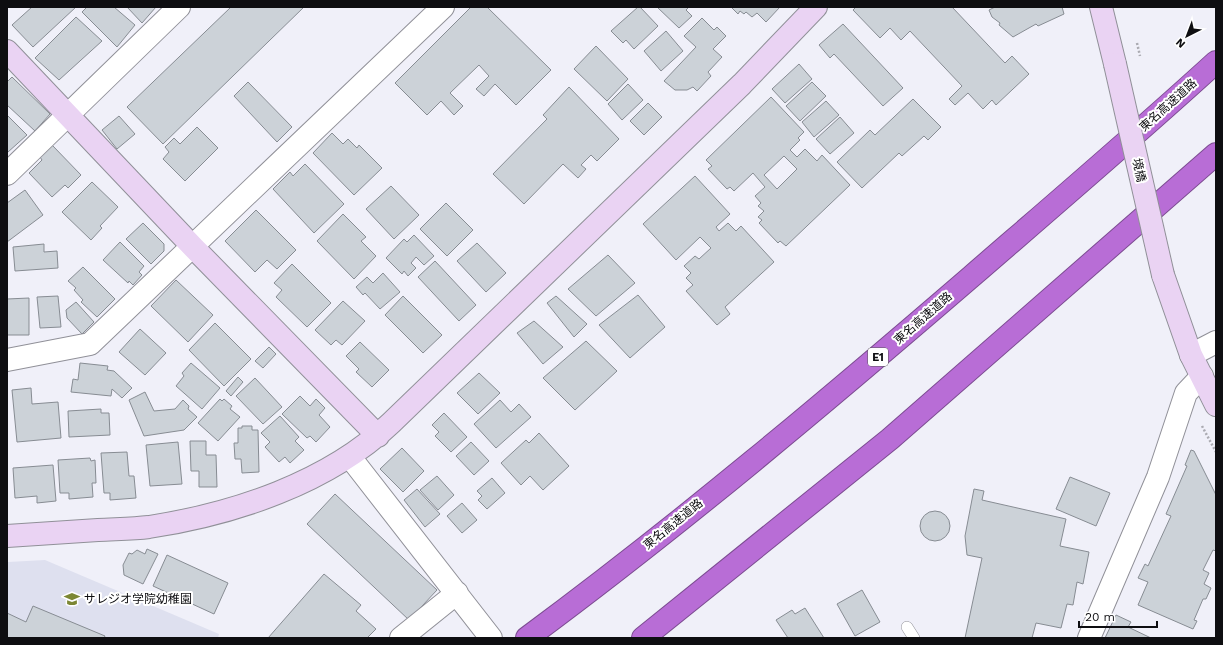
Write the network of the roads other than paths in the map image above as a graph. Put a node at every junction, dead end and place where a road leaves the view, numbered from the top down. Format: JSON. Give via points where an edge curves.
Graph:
{"nodes":[{"id":1,"x":179,"y":7,"type":"edge"},
{"id":2,"x":443,"y":7,"type":"edge"},
{"id":3,"x":816,"y":7,"type":"edge"},
{"id":4,"x":1101,"y":7,"type":"edge"},
{"id":5,"x":7,"y":51,"type":"edge"},
{"id":6,"x":1216,"y":62,"type":"edge"},
{"id":7,"x":68,"y":115,"type":"junction"},
{"id":8,"x":1216,"y":154,"type":"edge"},
{"id":9,"x":7,"y":174,"type":"edge"},
{"id":10,"x":193,"y":247,"type":"junction"},
{"id":11,"x":1216,"y":342,"type":"edge"},
{"id":12,"x":1191,"y":355,"type":"junction"},
{"id":13,"x":7,"y":360,"type":"edge"},
{"id":14,"x":1202,"y":376,"type":"junction"},
{"id":15,"x":1216,"y":405,"type":"edge"},
{"id":16,"x":378,"y":436,"type":"junction"},
{"id":17,"x":350,"y":457,"type":"junction"},
{"id":18,"x":7,"y":536,"type":"edge"},
{"id":19,"x":461,"y":598,"type":"junction"},
{"id":20,"x":908,"y":627,"type":"dead end"},
{"id":21,"x":401,"y":638,"type":"edge"},
{"id":22,"x":491,"y":638,"type":"edge"},
{"id":23,"x":527,"y":638,"type":"edge"},
{"id":24,"x":643,"y":638,"type":"edge"},
{"id":25,"x":914,"y":638,"type":"edge"},
{"id":26,"x":1089,"y":638,"type":"edge"}],
"edges":[{"from":1,"to":7,"type":"street"},
{"from":2,"to":10,"type":"street"},
{"from":3,"to":16,"type":"street","via":[[742,84]]},
{"from":4,"to":12,"type":"street","name":"境橋","bridge":true,"via":[[1163,275]]},
{"from":5,"to":7,"type":"street"},
{"from":6,"to":23,"type":"highway","name":"東名高速道路","number":"E1","via":[[848,383],[592,590]]},
{"from":7,"to":9,"type":"street"},
{"from":7,"to":10,"type":"street"},
{"from":8,"to":24,"type":"highway","via":[[890,439]]},
{"from":10,"to":13,"type":"street","via":[[90,344]]},
{"from":10,"to":16,"type":"street"},
{"from":11,"to":12,"type":"street"},
{"from":12,"to":14,"type":"street","name":"境橋"},
{"from":14,"to":15,"type":"street","name":"境橋"},
{"from":14,"to":26,"type":"street","via":[[1186,393],[1158,477]]},
{"from":16,"to":17,"type":"street"},
{"from":17,"to":18,"type":"street","via":[[264,499],[216,514],[149,527]]},
{"from":17,"to":19,"type":"street"},
{"from":19,"to":21,"type":"street"},
{"from":19,"to":22,"type":"street"},
{"from":20,"to":25,"type":"lane"}]}
